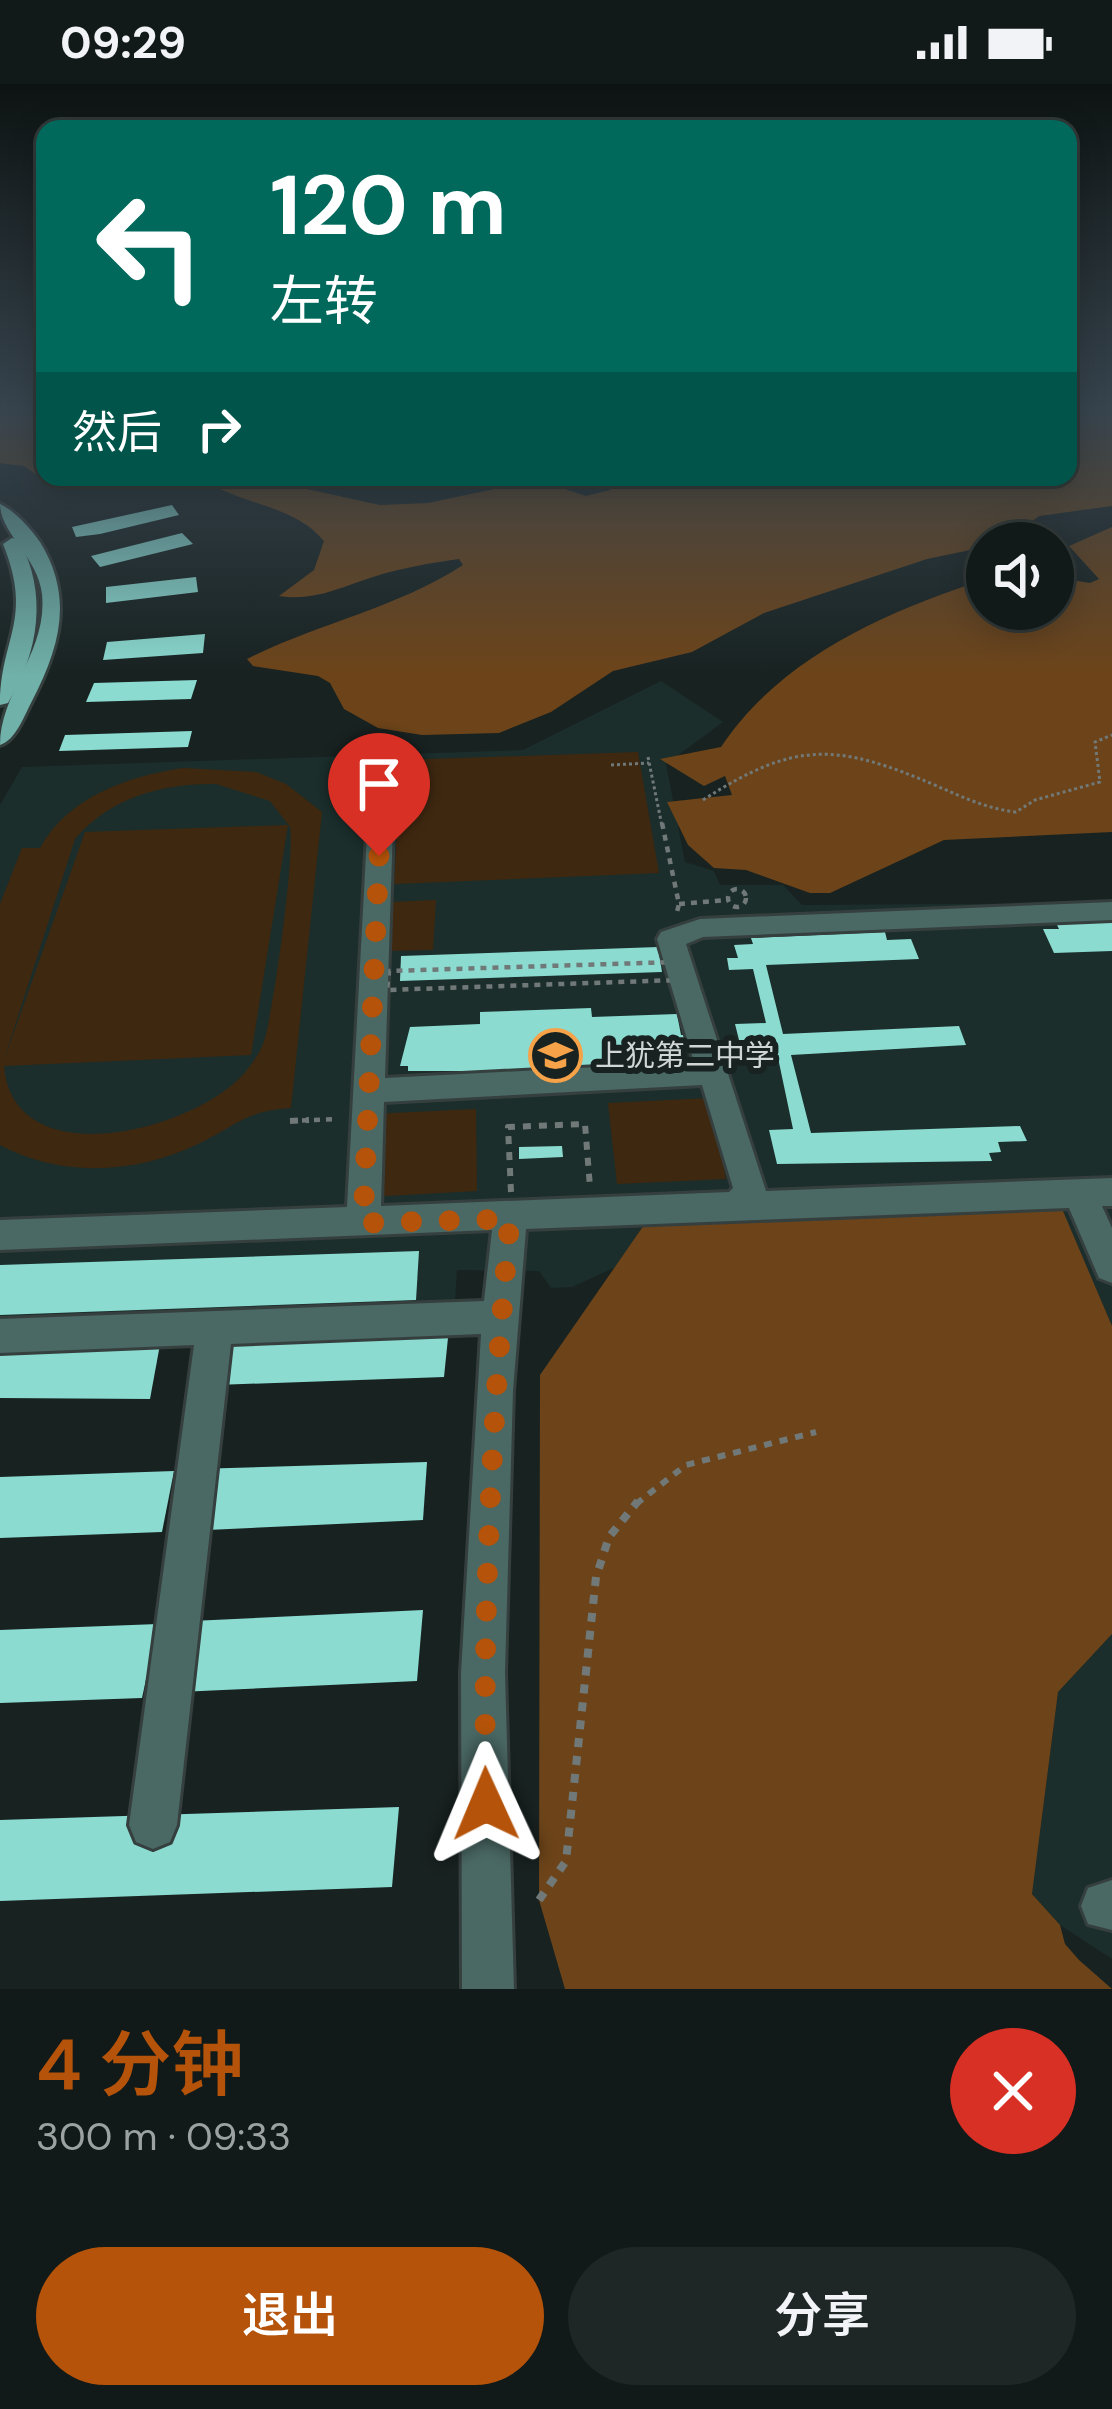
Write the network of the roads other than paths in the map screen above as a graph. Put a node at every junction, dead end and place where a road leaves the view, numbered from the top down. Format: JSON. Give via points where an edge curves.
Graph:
{"nodes":[{"id":1,"x":0,"y":508,"type":"edge"},
{"id":2,"x":0,"y":531,"type":"edge"},
{"id":3,"x":0,"y":698,"type":"edge"},
{"id":4,"x":0,"y":738,"type":"edge"},
{"id":5,"x":383,"y":761,"type":"dead end"},
{"id":6,"x":1112,"y":911,"type":"edge"},
{"id":7,"x":714,"y":1073,"type":"junction"},
{"id":8,"x":369,"y":1091,"type":"junction"},
{"id":9,"x":1096,"y":1192,"type":"edge"},
{"id":10,"x":511,"y":1209,"type":"junction"},
{"id":11,"x":737,"y":1209,"type":"junction"},
{"id":12,"x":363,"y":1223,"type":"junction"},
{"id":13,"x":0,"y":1235,"type":"edge"},
{"id":14,"x":1112,"y":1267,"type":"edge"},
{"id":15,"x":501,"y":1317,"type":"junction"},
{"id":16,"x":215,"y":1327,"type":"junction"},
{"id":17,"x":0,"y":1336,"type":"edge"},
{"id":18,"x":153,"y":1825,"type":"dead end"},
{"id":19,"x":488,"y":1989,"type":"edge"}],
"edges":[{"from":1,"to":4,"type":"main road","via":[[30,535],[57,616],[35,680]]},
{"from":2,"to":3,"type":"main road","via":[[28,577],[28,622]]},
{"from":5,"to":8,"type":"street"},
{"from":6,"to":7,"type":"street","via":[[700,928],[671,939]]},
{"from":7,"to":8,"type":"street"},
{"from":7,"to":11,"type":"street","via":[[751,1190]]},
{"from":8,"to":12,"type":"street"},
{"from":9,"to":11,"type":"street"},
{"from":9,"to":14,"type":"street"},
{"from":10,"to":11,"type":"street"},
{"from":10,"to":12,"type":"street"},
{"from":10,"to":15,"type":"street"},
{"from":12,"to":13,"type":"street"},
{"from":15,"to":16,"type":"street"},
{"from":15,"to":19,"type":"street","via":[[483,1673]]},
{"from":16,"to":17,"type":"street"},
{"from":16,"to":18,"type":"street"}]}
